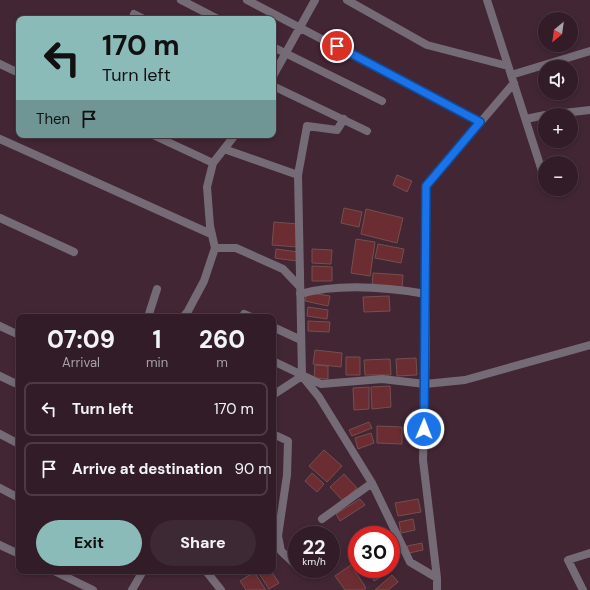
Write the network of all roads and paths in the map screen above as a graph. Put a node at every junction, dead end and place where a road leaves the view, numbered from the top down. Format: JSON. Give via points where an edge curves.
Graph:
{"nodes":[{"id":1,"x":181,"y":0,"type":"edge"},
{"id":2,"x":247,"y":0,"type":"edge"},
{"id":3,"x":314,"y":0,"type":"edge"},
{"id":4,"x":346,"y":0,"type":"edge"},
{"id":5,"x":487,"y":0,"type":"edge"},
{"id":6,"x":134,"y":14,"type":"dead end"},
{"id":7,"x":138,"y":16,"type":"edge"},
{"id":8,"x":212,"y":16,"type":"edge"},
{"id":9,"x":299,"y":27,"type":"junction"},
{"id":10,"x":276,"y":49,"type":"edge"},
{"id":11,"x":590,"y":51,"type":"edge"},
{"id":12,"x":284,"y":53,"type":"junction"},
{"id":13,"x":0,"y":64,"type":"edge"},
{"id":14,"x":508,"y":66,"type":"junction"},
{"id":15,"x":276,"y":70,"type":"edge"},
{"id":16,"x":16,"y":72,"type":"edge"},
{"id":17,"x":511,"y":75,"type":"junction"},
{"id":18,"x":514,"y":84,"type":"junction"},
{"id":19,"x":276,"y":87,"type":"edge"},
{"id":20,"x":382,"y":101,"type":"dead end"},
{"id":21,"x":590,"y":110,"type":"edge"},
{"id":22,"x":578,"y":111,"type":"edge"},
{"id":23,"x":538,"y":117,"type":"edge"},
{"id":24,"x":344,"y":119,"type":"junction"},
{"id":25,"x":526,"y":119,"type":"junction"},
{"id":26,"x":480,"y":122,"type":"junction"},
{"id":27,"x":367,"y":131,"type":"dead end"},
{"id":28,"x":159,"y":138,"type":"edge"},
{"id":29,"x":233,"y":138,"type":"edge"},
{"id":30,"x":0,"y":140,"type":"edge"},
{"id":31,"x":224,"y":149,"type":"junction"},
{"id":32,"x":538,"y":158,"type":"edge"},
{"id":33,"x":213,"y":163,"type":"junction"},
{"id":34,"x":298,"y":175,"type":"junction"},
{"id":35,"x":0,"y":218,"type":"edge"},
{"id":36,"x":211,"y":234,"type":"junction"},
{"id":37,"x":215,"y":248,"type":"junction"},
{"id":38,"x":74,"y":252,"type":"dead end"},
{"id":39,"x":157,"y":289,"type":"dead end"},
{"id":40,"x":300,"y":291,"type":"junction"},
{"id":41,"x":426,"y":294,"type":"junction"},
{"id":42,"x":149,"y":314,"type":"edge"},
{"id":43,"x":186,"y":314,"type":"edge"},
{"id":44,"x":0,"y":326,"type":"edge"},
{"id":45,"x":276,"y":328,"type":"edge"},
{"id":46,"x":16,"y":334,"type":"edge"},
{"id":47,"x":301,"y":340,"type":"junction"},
{"id":48,"x":590,"y":345,"type":"edge"},
{"id":49,"x":276,"y":363,"type":"edge"},
{"id":50,"x":0,"y":376,"type":"edge"},
{"id":51,"x":302,"y":376,"type":"junction"},
{"id":52,"x":16,"y":384,"type":"edge"},
{"id":53,"x":425,"y":384,"type":"junction"},
{"id":54,"x":276,"y":393,"type":"edge"},
{"id":55,"x":0,"y":434,"type":"edge"},
{"id":56,"x":276,"y":435,"type":"edge"},
{"id":57,"x":16,"y":442,"type":"edge"},
{"id":58,"x":372,"y":483,"type":"junction"},
{"id":59,"x":0,"y":488,"type":"edge"},
{"id":60,"x":16,"y":496,"type":"edge"},
{"id":61,"x":322,"y":520,"type":"dead end"},
{"id":62,"x":0,"y":545,"type":"edge"},
{"id":63,"x":16,"y":553,"type":"edge"},
{"id":64,"x":590,"y":553,"type":"edge"},
{"id":65,"x":288,"y":558,"type":"edge"},
{"id":66,"x":60,"y":574,"type":"edge"},
{"id":67,"x":141,"y":574,"type":"edge"},
{"id":68,"x":208,"y":574,"type":"edge"},
{"id":69,"x":437,"y":578,"type":"junction"},
{"id":70,"x":93,"y":590,"type":"edge"},
{"id":71,"x":132,"y":590,"type":"edge"},
{"id":72,"x":221,"y":590,"type":"edge"},
{"id":73,"x":437,"y":590,"type":"edge"},
{"id":74,"x":583,"y":590,"type":"edge"}],
"edges":[{"from":1,"to":8,"type":"street"},
{"from":2,"to":9,"type":"street"},
{"from":3,"to":9,"type":"street"},
{"from":4,"to":14,"type":"street","via":[[427,45]]},
{"from":5,"to":14,"type":"street"},
{"from":6,"to":7,"type":"street"},
{"from":9,"to":12,"type":"street"},
{"from":9,"to":26,"type":"street"},
{"from":10,"to":12,"type":"street"},
{"from":11,"to":17,"type":"street"},
{"from":12,"to":15,"type":"street"},
{"from":12,"to":20,"type":"street"},
{"from":13,"to":16,"type":"street"},
{"from":14,"to":17,"type":"street"},
{"from":17,"to":18,"type":"street"},
{"from":18,"to":25,"type":"street"},
{"from":18,"to":26,"type":"street"},
{"from":19,"to":24,"type":"street"},
{"from":21,"to":22,"type":"street"},
{"from":23,"to":25,"type":"street"},
{"from":24,"to":27,"type":"street"},
{"from":24,"to":34,"type":"street","via":[[337,130],[307,126]]},
{"from":25,"to":32,"type":"street"},
{"from":26,"to":41,"type":"street","via":[[426,186]]},
{"from":28,"to":33,"type":"street"},
{"from":29,"to":31,"type":"street"},
{"from":30,"to":36,"type":"street"},
{"from":31,"to":33,"type":"street"},
{"from":31,"to":34,"type":"street"},
{"from":33,"to":36,"type":"street","via":[[207,187]]},
{"from":34,"to":40,"type":"street"},
{"from":35,"to":38,"type":"street"},
{"from":36,"to":37,"type":"street"},
{"from":37,"to":40,"type":"street","via":[[236,248],[283,269]]},
{"from":37,"to":43,"type":"street","via":[[204,281]]},
{"from":39,"to":42,"type":"street"},
{"from":40,"to":41,"type":"street","via":[[392,288]]},
{"from":40,"to":47,"type":"street"},
{"from":41,"to":53,"type":"street"},
{"from":44,"to":46,"type":"street"},
{"from":45,"to":47,"type":"street"},
{"from":47,"to":51,"type":"street"},
{"from":48,"to":53,"type":"street","via":[[465,380]]},
{"from":49,"to":51,"type":"street"},
{"from":50,"to":52,"type":"street"},
{"from":51,"to":53,"type":"street","via":[[321,384],[382,379]]},
{"from":51,"to":54,"type":"street"},
{"from":51,"to":58,"type":"street","via":[[319,397]]},
{"from":53,"to":69,"type":"street","via":[[423,460]]},
{"from":55,"to":57,"type":"street"},
{"from":56,"to":65,"type":"street","via":[[288,441],[287,475],[278,536],[281,552]]},
{"from":58,"to":61,"type":"street"},
{"from":58,"to":69,"type":"street","via":[[410,562]]},
{"from":59,"to":60,"type":"street"},
{"from":62,"to":63,"type":"street"},
{"from":64,"to":74,"type":"street","via":[[568,560]]},
{"from":66,"to":70,"type":"street"},
{"from":67,"to":71,"type":"street"},
{"from":68,"to":72,"type":"street"},
{"from":69,"to":73,"type":"street"}]}
